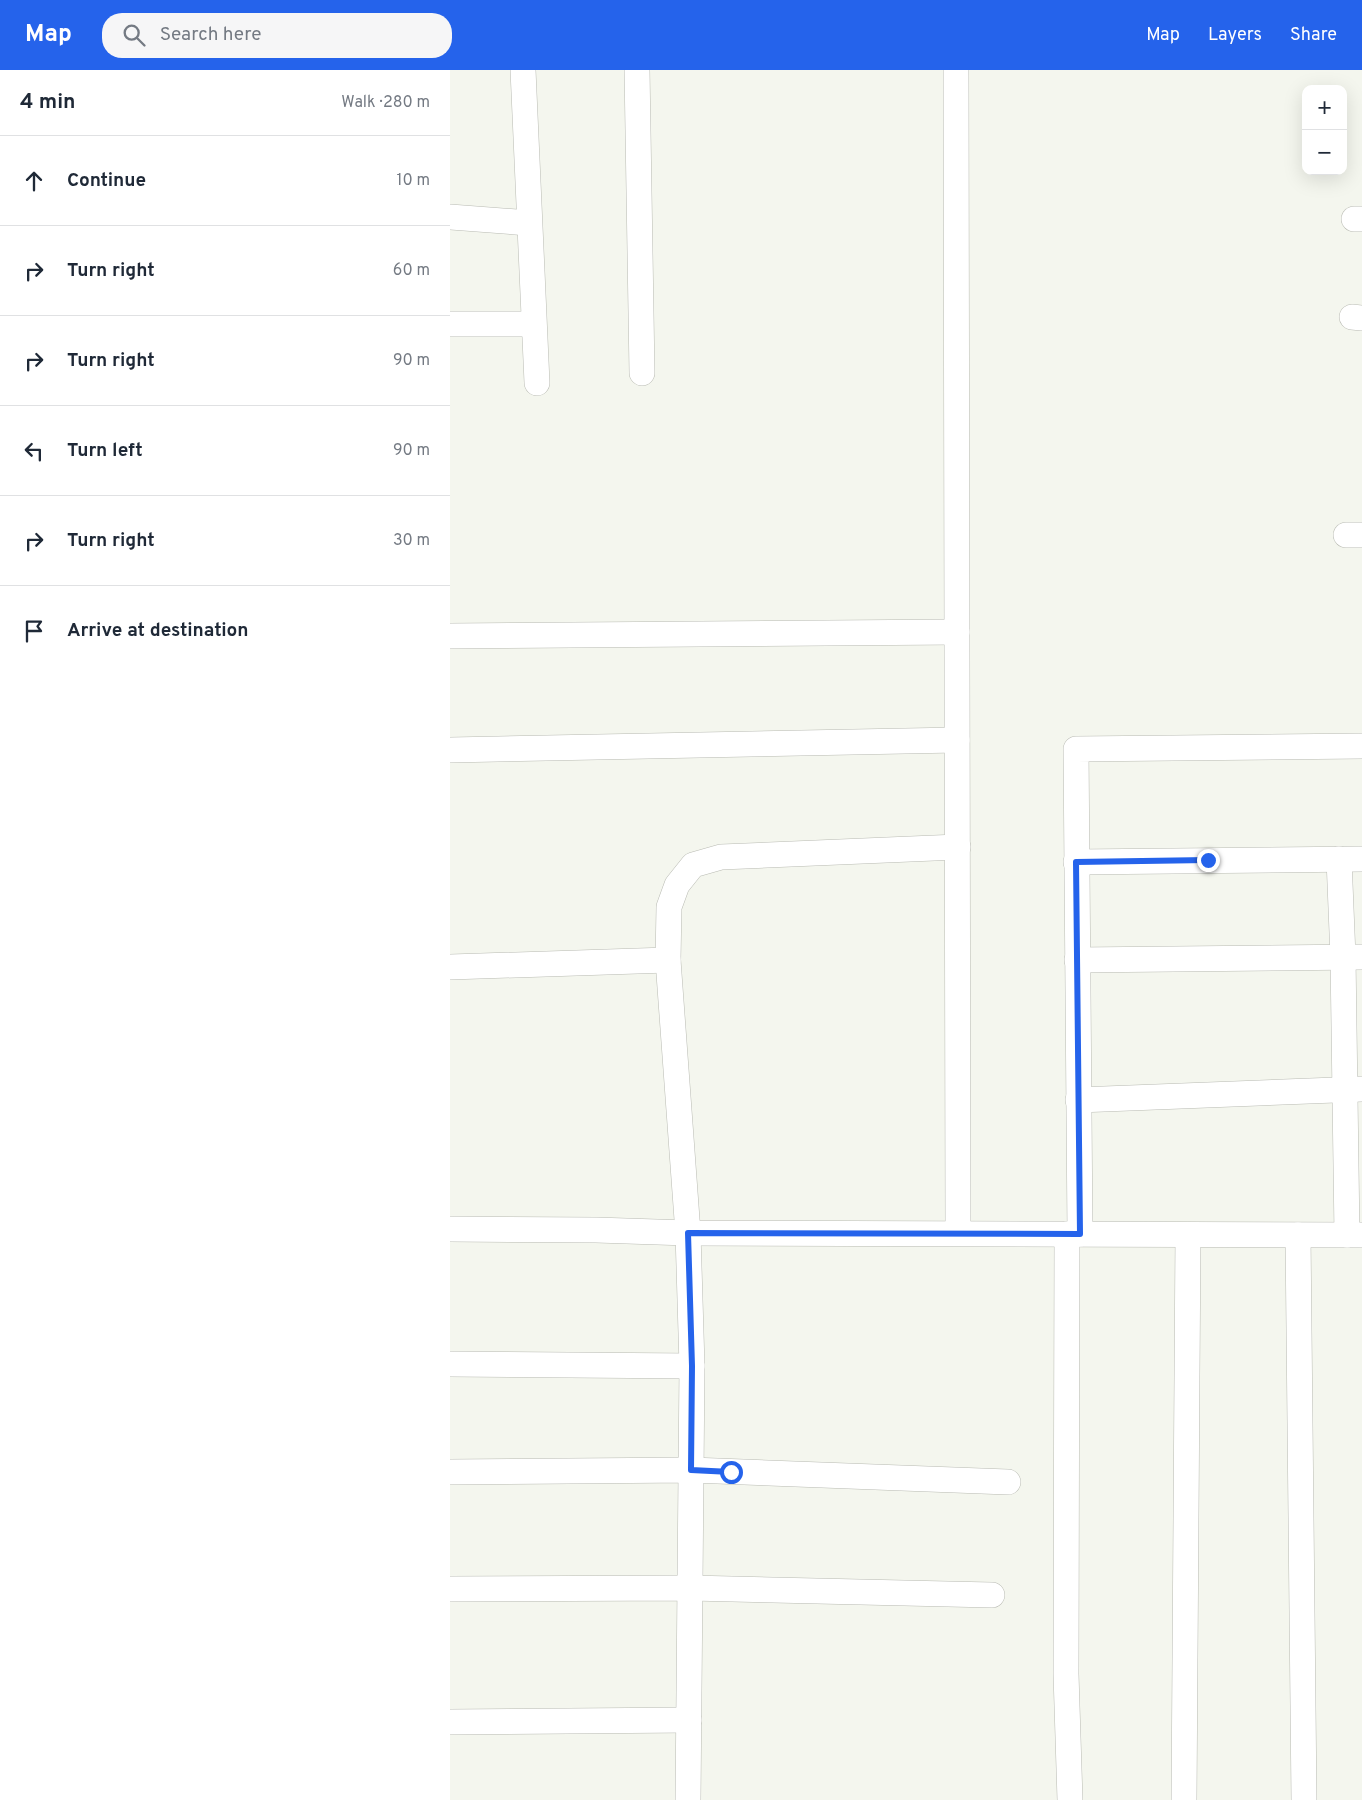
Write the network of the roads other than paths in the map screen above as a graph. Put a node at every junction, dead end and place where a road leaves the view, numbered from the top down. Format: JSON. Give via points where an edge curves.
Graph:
{"nodes":[{"id":1,"x":523,"y":70,"type":"edge"},
{"id":2,"x":637,"y":70,"type":"edge"},
{"id":3,"x":956,"y":70,"type":"edge"},
{"id":4,"x":450,"y":217,"type":"edge"},
{"id":5,"x":529,"y":223,"type":"junction"},
{"id":6,"x":450,"y":324,"type":"edge"},
{"id":7,"x":533,"y":324,"type":"junction"},
{"id":8,"x":642,"y":373,"type":"dead end"},
{"id":9,"x":537,"y":383,"type":"dead end"},
{"id":10,"x":957,"y":632,"type":"junction"},
{"id":11,"x":450,"y":636,"type":"edge"},
{"id":12,"x":957,"y":740,"type":"junction"},
{"id":13,"x":1362,"y":746,"type":"edge"},
{"id":14,"x":450,"y":750,"type":"edge"},
{"id":15,"x":958,"y":847,"type":"junction"},
{"id":16,"x":1351,"y":859,"type":"edge"},
{"id":17,"x":1076,"y":862,"type":"junction"},
{"id":18,"x":1353,"y":957,"type":"edge"},
{"id":19,"x":668,"y":960,"type":"junction"},
{"id":20,"x":1077,"y":960,"type":"junction"},
{"id":21,"x":450,"y":967,"type":"edge"},
{"id":22,"x":1353,"y":1089,"type":"edge"},
{"id":23,"x":1078,"y":1100,"type":"junction"},
{"id":24,"x":450,"y":1229,"type":"edge"},
{"id":25,"x":688,"y":1233,"type":"junction"},
{"id":26,"x":958,"y":1233,"type":"junction"},
{"id":27,"x":1073,"y":1234,"type":"junction"},
{"id":28,"x":1188,"y":1235,"type":"junction"},
{"id":29,"x":1298,"y":1235,"type":"junction"},
{"id":30,"x":1354,"y":1235,"type":"edge"},
{"id":31,"x":450,"y":1364,"type":"edge"},
{"id":32,"x":692,"y":1366,"type":"junction"},
{"id":33,"x":691,"y":1470,"type":"junction"},
{"id":34,"x":450,"y":1472,"type":"edge"},
{"id":35,"x":1008,"y":1482,"type":"dead end"},
{"id":36,"x":690,"y":1588,"type":"junction"},
{"id":37,"x":450,"y":1589,"type":"edge"},
{"id":38,"x":992,"y":1596,"type":"dead end"},
{"id":39,"x":689,"y":1720,"type":"junction"},
{"id":40,"x":450,"y":1722,"type":"edge"},
{"id":41,"x":688,"y":1800,"type":"edge"},
{"id":42,"x":1070,"y":1800,"type":"edge"},
{"id":43,"x":1184,"y":1800,"type":"edge"},
{"id":44,"x":1304,"y":1800,"type":"edge"}],
"edges":[{"from":1,"to":5,"type":"street"},
{"from":2,"to":8,"type":"street"},
{"from":3,"to":10,"type":"street"},
{"from":4,"to":5,"type":"street"},
{"from":5,"to":7,"type":"street"},
{"from":6,"to":7,"type":"street"},
{"from":7,"to":9,"type":"street"},
{"from":10,"to":11,"type":"street"},
{"from":10,"to":12,"type":"street"},
{"from":12,"to":14,"type":"street"},
{"from":12,"to":15,"type":"street"},
{"from":13,"to":17,"type":"street","via":[[1076,749]]},
{"from":15,"to":19,"type":"street","via":[[721,857],[693,865],[677,885],[669,907]]},
{"from":15,"to":26,"type":"street"},
{"from":16,"to":17,"type":"street"},
{"from":16,"to":18,"type":"street"},
{"from":17,"to":20,"type":"street"},
{"from":18,"to":20,"type":"street"},
{"from":18,"to":22,"type":"street"},
{"from":19,"to":21,"type":"street"},
{"from":19,"to":25,"type":"street"},
{"from":20,"to":23,"type":"street"},
{"from":22,"to":23,"type":"street"},
{"from":22,"to":30,"type":"street"},
{"from":23,"to":27,"type":"street"},
{"from":24,"to":25,"type":"street"},
{"from":25,"to":26,"type":"street"},
{"from":25,"to":32,"type":"street"},
{"from":26,"to":27,"type":"street"},
{"from":27,"to":28,"type":"street"},
{"from":27,"to":42,"type":"street","via":[[1066,1674]]},
{"from":28,"to":29,"type":"street"},
{"from":28,"to":43,"type":"street"},
{"from":29,"to":30,"type":"street"},
{"from":29,"to":44,"type":"street"},
{"from":31,"to":32,"type":"street"},
{"from":32,"to":33,"type":"street"},
{"from":33,"to":34,"type":"street"},
{"from":33,"to":35,"type":"street"},
{"from":33,"to":36,"type":"street"},
{"from":36,"to":37,"type":"street"},
{"from":36,"to":38,"type":"street"},
{"from":36,"to":39,"type":"street"},
{"from":39,"to":40,"type":"street"},
{"from":39,"to":41,"type":"street"}]}
